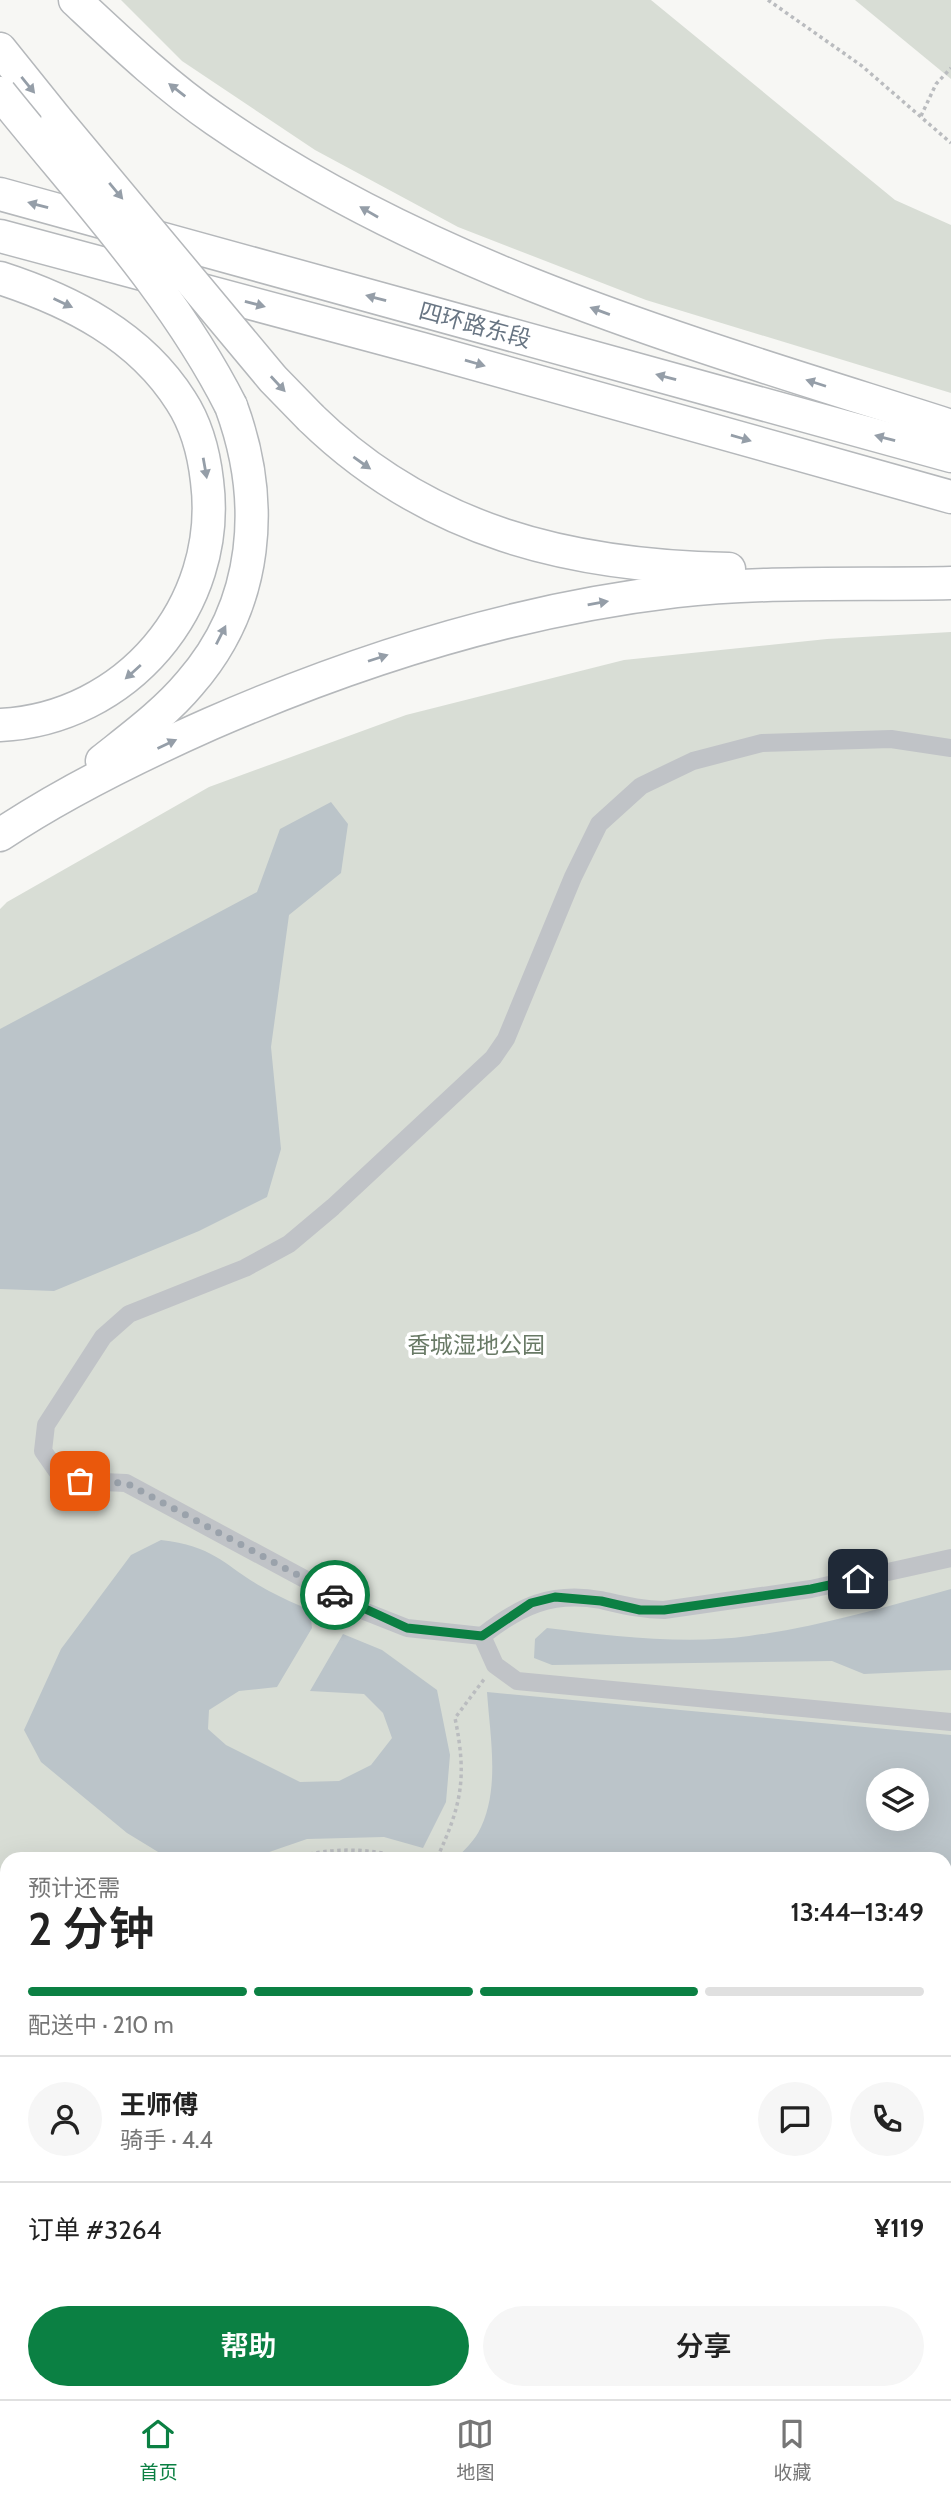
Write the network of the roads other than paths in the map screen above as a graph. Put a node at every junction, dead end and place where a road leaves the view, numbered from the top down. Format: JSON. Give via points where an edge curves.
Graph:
{"nodes":[{"id":1,"x":75,"y":0,"type":"edge"},
{"id":2,"x":0,"y":49,"type":"edge"},
{"id":3,"x":0,"y":93,"type":"edge"},
{"id":4,"x":0,"y":194,"type":"edge"},
{"id":5,"x":0,"y":236,"type":"edge"},
{"id":6,"x":0,"y":278,"type":"edge"},
{"id":7,"x":951,"y":426,"type":"edge"},
{"id":8,"x":951,"y":456,"type":"edge"},
{"id":9,"x":951,"y":497,"type":"edge"},
{"id":10,"x":951,"y":581,"type":"edge"},
{"id":11,"x":0,"y":726,"type":"edge"},
{"id":12,"x":951,"y":748,"type":"edge"},
{"id":13,"x":31,"y":815,"type":"junction"},
{"id":14,"x":0,"y":835,"type":"edge"},
{"id":15,"x":951,"y":1558,"type":"edge"},
{"id":16,"x":482,"y":1636,"type":"junction"},
{"id":17,"x":951,"y":1722,"type":"edge"}],
"edges":[{"from":7,"to":1,"type":"highway","one_way":true,"via":[[498,274],[391,225],[216,120]]},
{"from":2,"to":10,"type":"highway","one_way":true,"bridge":true,"via":[[273,379],[344,450],[410,495],[485,530],[586,558],[674,568],[900,573]]},
{"from":13,"to":3,"type":"highway","one_way":true,"bridge":true,"via":[[146,726],[191,683],[216,645],[244,584],[254,508],[250,466],[231,406],[198,345]]},
{"from":8,"to":4,"type":"highway","name":"四环路东段","one_way":true},
{"from":5,"to":9,"type":"highway","name":"四环路东段","one_way":true},
{"from":6,"to":11,"type":"highway","one_way":true,"via":[[50,296],[113,329],[162,376],[182,402],[199,439],[210,501],[208,540],[193,594],[149,659],[95,700],[27,724]]},
{"from":13,"to":10,"type":"highway","one_way":true,"via":[[114,768],[258,704],[378,657],[460,634],[604,602],[676,592],[796,583]]},
{"from":12,"to":16,"type":"street","via":[[891,739],[762,743],[693,761],[641,786],[599,824],[506,1039],[493,1058],[289,1244],[244,1268],[129,1314],[103,1337],[47,1425],[43,1451],[57,1471],[80,1481],[126,1483],[364,1611],[407,1628]]},
{"from":13,"to":14,"type":"highway"},
{"from":15,"to":16,"type":"street","via":[[811,1589],[664,1610],[555,1597],[531,1603]]},
{"from":16,"to":17,"type":"street","via":[[495,1665],[517,1681]]}]}
